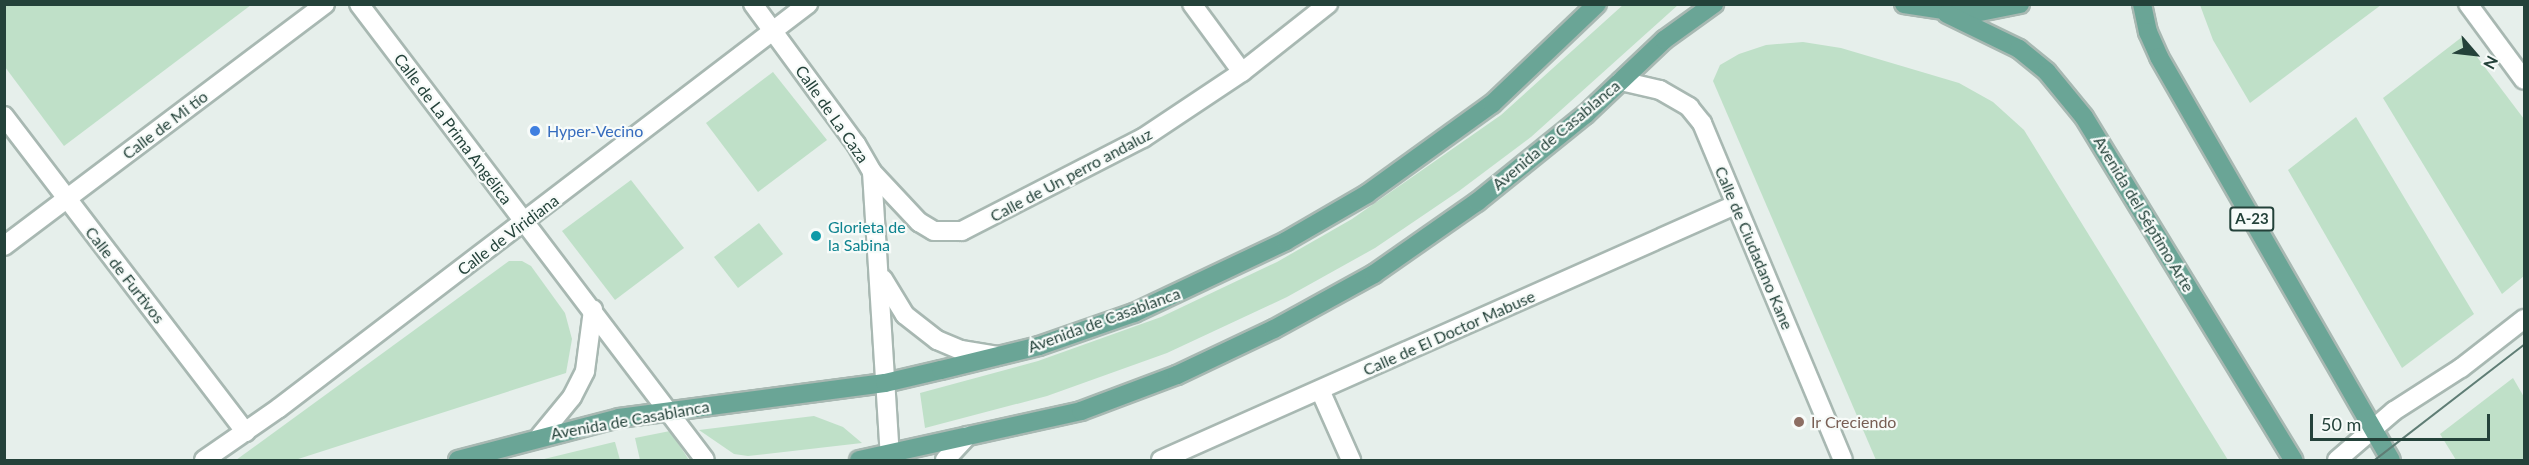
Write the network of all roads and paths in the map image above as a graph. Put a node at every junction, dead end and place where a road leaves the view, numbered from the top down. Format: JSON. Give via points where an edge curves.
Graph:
{"nodes":[{"id":1,"x":325,"y":4,"type":"edge"},
{"id":2,"x":359,"y":4,"type":"edge"},
{"id":3,"x":753,"y":4,"type":"edge"},
{"id":4,"x":808,"y":4,"type":"edge"},
{"id":5,"x":1192,"y":4,"type":"edge"},
{"id":6,"x":1328,"y":4,"type":"edge"},
{"id":7,"x":1714,"y":4,"type":"edge"},
{"id":8,"x":1904,"y":4,"type":"edge"},
{"id":9,"x":2020,"y":4,"type":"edge"},
{"id":10,"x":2142,"y":4,"type":"edge"},
{"id":11,"x":2468,"y":4,"type":"edge"},
{"id":12,"x":1593,"y":7,"type":"edge"},
{"id":13,"x":1947,"y":14,"type":"junction"},
{"id":14,"x":772,"y":31,"type":"junction"},
{"id":15,"x":1242,"y":72,"type":"junction"},
{"id":16,"x":2524,"y":80,"type":"edge"},
{"id":17,"x":1621,"y":81,"type":"junction"},
{"id":18,"x":4,"y":116,"type":"edge"},
{"id":19,"x":872,"y":172,"type":"junction"},
{"id":20,"x":67,"y":199,"type":"junction"},
{"id":21,"x":1736,"y":205,"type":"junction"},
{"id":22,"x":524,"y":222,"type":"junction"},
{"id":23,"x":4,"y":246,"type":"edge"},
{"id":24,"x":881,"y":275,"type":"junction"},
{"id":25,"x":593,"y":310,"type":"junction"},
{"id":26,"x":2524,"y":319,"type":"edge"},
{"id":27,"x":999,"y":357,"type":"junction"},
{"id":28,"x":885,"y":383,"type":"junction"},
{"id":29,"x":1320,"y":390,"type":"junction"},
{"id":30,"x":667,"y":410,"type":"junction"},
{"id":31,"x":2373,"y":429,"type":"junction"},
{"id":32,"x":246,"y":432,"type":"junction"},
{"id":33,"x":540,"y":436,"type":"junction"},
{"id":34,"x":967,"y":436,"type":"junction"},
{"id":35,"x":890,"y":457,"type":"edge"},
{"id":36,"x":204,"y":460,"type":"edge"},
{"id":37,"x":458,"y":460,"type":"edge"},
{"id":38,"x":705,"y":460,"type":"edge"},
{"id":39,"x":859,"y":460,"type":"edge"},
{"id":40,"x":945,"y":460,"type":"edge"},
{"id":41,"x":1161,"y":460,"type":"edge"},
{"id":42,"x":1351,"y":460,"type":"edge"},
{"id":43,"x":1843,"y":460,"type":"edge"},
{"id":44,"x":2293,"y":460,"type":"edge"},
{"id":45,"x":2337,"y":460,"type":"edge"},
{"id":46,"x":2391,"y":460,"type":"edge"}],
"edges":[{"from":1,"to":20,"type":"street","name":"Calle de Mi tío"},
{"from":2,"to":22,"type":"street","name":"Calle de La Prima Angélica"},
{"from":3,"to":14,"type":"street"},
{"from":4,"to":14,"type":"street","name":"Calle de Viridiana"},
{"from":5,"to":15,"type":"street"},
{"from":6,"to":15,"type":"street","name":"Calle de Un perro andaluz"},
{"from":7,"to":17,"type":"main road","name":"Avenida de Casablanca","via":[[1680,27]]},
{"from":8,"to":13,"type":"main road"},
{"from":9,"to":13,"type":"main road","via":[[2002,11]]},
{"from":10,"to":31,"type":"main road","number":"A-23","via":[[2159,57]]},
{"from":11,"to":16,"type":"street"},
{"from":12,"to":27,"type":"main road","name":"Avenida de Casablanca","via":[[1492,104],[1402,170],[1296,235],[1134,313]]},
{"from":13,"to":44,"type":"main road","name":"Avenida del Séptimo Arte","via":[[2019,49],[2063,90],[2105,149]]},
{"from":14,"to":19,"type":"street","name":"Calle de La Caza"},
{"from":14,"to":22,"type":"street","name":"Calle de Viridiana"},
{"from":15,"to":19,"type":"street","name":"Calle de Un perro andaluz","via":[[1097,165],[962,231],[941,232],[919,222]]},
{"from":17,"to":21,"type":"street","name":"Calle de Ciudadano Kane","via":[[1652,86],[1696,114]]},
{"from":17,"to":34,"type":"main road","name":"Avenida de Casablanca","via":[[1540,153],[1477,202],[1374,274],[1284,324],[1177,375],[1081,411]]},
{"from":18,"to":20,"type":"street","name":"Calle de Furtivos"},
{"from":19,"to":24,"type":"street","name":"Calle de La Caza"},
{"from":20,"to":23,"type":"street","name":"Calle de Mi tío"},
{"from":20,"to":32,"type":"street","name":"Calle de Furtivos"},
{"from":21,"to":29,"type":"street","name":"Calle de El Doctor Mabuse"},
{"from":21,"to":43,"type":"street","name":"Calle de Ciudadano Kane"},
{"from":22,"to":25,"type":"street","name":"Calle de La Prima Angélica"},
{"from":22,"to":32,"type":"street","name":"Calle de Viridiana"},
{"from":24,"to":27,"type":"street","via":[[905,315],[937,340],[961,350]]},
{"from":24,"to":28,"type":"street","name":"Calle de La Caza"},
{"from":25,"to":30,"type":"street","name":"Calle de La Prima Angélica"},
{"from":25,"to":33,"type":"street","via":[[585,371],[572,397]]},
{"from":26,"to":31,"type":"street"},
{"from":27,"to":28,"type":"main road","name":"Avenida de Casablanca"},
{"from":28,"to":30,"type":"main road","name":"Avenida de Casablanca"},
{"from":28,"to":35,"type":"street","name":"Calle de La Caza"},
{"from":29,"to":41,"type":"street","name":"Calle de El Doctor Mabuse"},
{"from":29,"to":42,"type":"street"},
{"from":30,"to":33,"type":"main road","name":"Avenida de Casablanca"},
{"from":30,"to":38,"type":"street","name":"Calle de La Prima Angélica"},
{"from":31,"to":45,"type":"street"},
{"from":31,"to":46,"type":"main road","number":"A-23"},
{"from":32,"to":36,"type":"street","name":"Calle de Viridiana"},
{"from":33,"to":37,"type":"main road","name":"Avenida de Casablanca"},
{"from":34,"to":35,"type":"main road","name":"Avenida de Casablanca"},
{"from":34,"to":40,"type":"street"},
{"from":35,"to":39,"type":"main road","name":"Avenida de Casablanca"}]}
